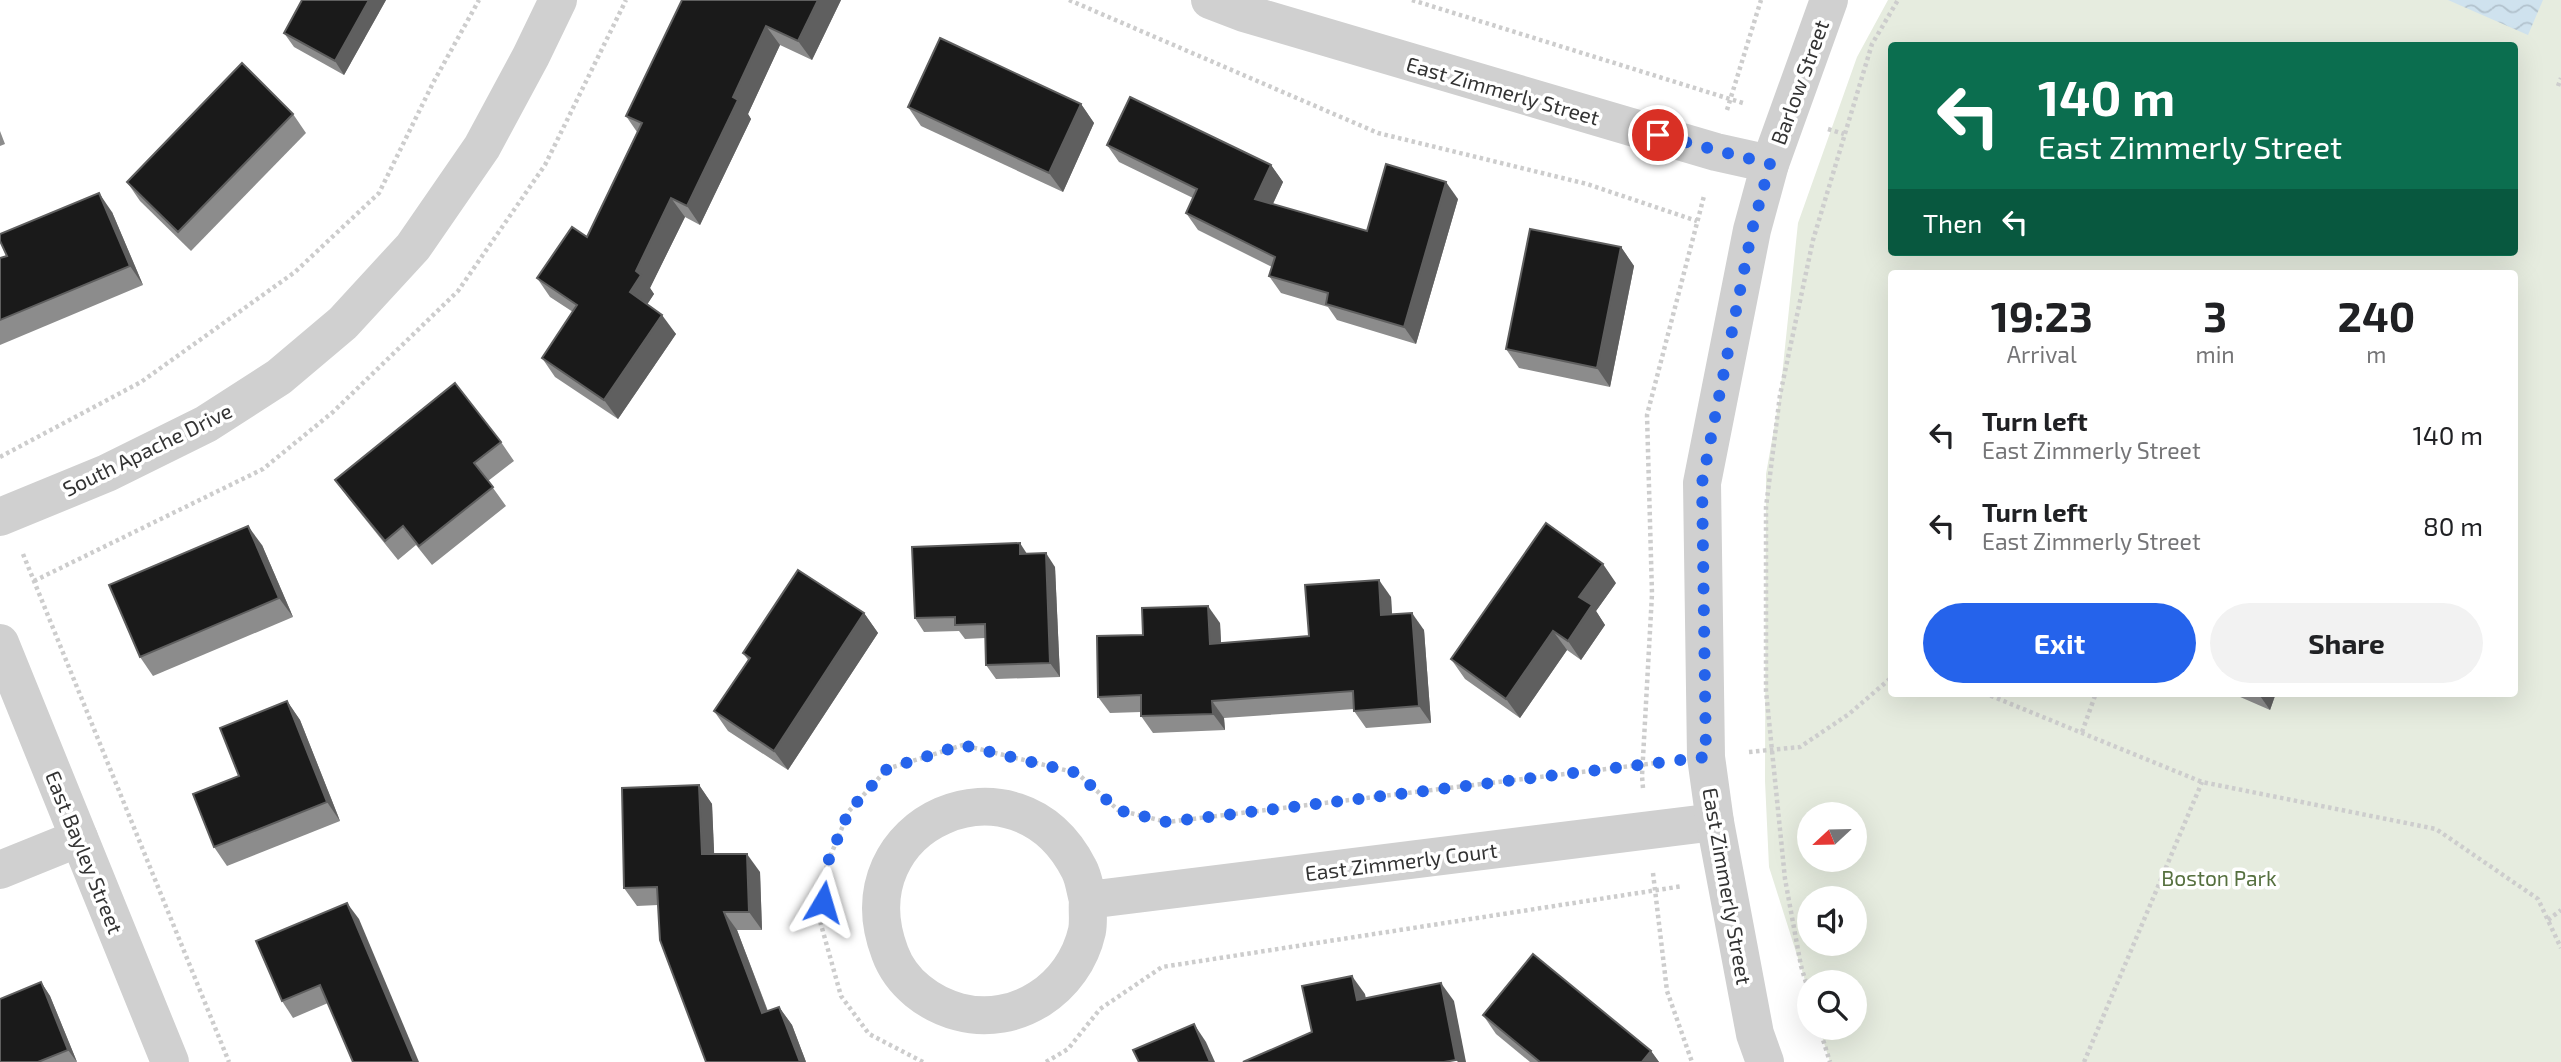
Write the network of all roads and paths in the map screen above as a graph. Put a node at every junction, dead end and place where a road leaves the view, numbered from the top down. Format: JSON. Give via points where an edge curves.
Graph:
{"nodes":[{"id":1,"x":479,"y":0,"type":"edge"},
{"id":2,"x":558,"y":0,"type":"edge"},
{"id":3,"x":1069,"y":0,"type":"edge"},
{"id":4,"x":1210,"y":0,"type":"edge"},
{"id":5,"x":1412,"y":0,"type":"edge"},
{"id":6,"x":1829,"y":0,"type":"edge"},
{"id":7,"x":1898,"y":0,"type":"edge"},
{"id":8,"x":2561,"y":78,"type":"edge"},
{"id":9,"x":2557,"y":86,"type":"dead end"},
{"id":10,"x":1787,"y":117,"type":"junction"},
{"id":11,"x":1844,"y":134,"type":"junction"},
{"id":12,"x":1770,"y":164,"type":"junction"},
{"id":13,"x":1697,"y":221,"type":"dead end"},
{"id":14,"x":0,"y":457,"type":"edge"},
{"id":15,"x":3,"y":515,"type":"edge"},
{"id":16,"x":0,"y":643,"type":"edge"},
{"id":17,"x":1888,"y":680,"type":"edge"},
{"id":18,"x":1994,"y":697,"type":"edge"},
{"id":19,"x":2095,"y":697,"type":"edge"},
{"id":20,"x":2082,"y":732,"type":"junction"},
{"id":21,"x":1772,"y":750,"type":"junction"},
{"id":22,"x":1706,"y":757,"type":"junction"},
{"id":23,"x":2202,"y":782,"type":"junction"},
{"id":24,"x":1715,"y":822,"type":"junction"},
{"id":25,"x":79,"y":838,"type":"junction"},
{"id":26,"x":0,"y":870,"type":"edge"},
{"id":27,"x":1784,"y":871,"type":"junction"},
{"id":28,"x":1726,"y":879,"type":"junction"},
{"id":29,"x":1088,"y":900,"type":"junction"},
{"id":30,"x":2561,"y":909,"type":"edge"},
{"id":31,"x":2548,"y":920,"type":"junction"},
{"id":32,"x":2561,"y":948,"type":"edge"},
{"id":33,"x":1802,"y":970,"type":"edge"},
{"id":34,"x":1823,"y":1040,"type":"edge"},
{"id":35,"x":170,"y":1062,"type":"edge"},
{"id":36,"x":229,"y":1062,"type":"edge"},
{"id":37,"x":923,"y":1062,"type":"edge"},
{"id":38,"x":1046,"y":1062,"type":"edge"},
{"id":39,"x":1766,"y":1062,"type":"edge"},
{"id":40,"x":1830,"y":1062,"type":"edge"},
{"id":41,"x":2084,"y":1062,"type":"edge"}],
"edges":[{"from":1,"to":14,"type":"path","via":[[379,193],[295,272],[141,382]]},
{"from":2,"to":15,"type":"street","name":"South Apache Drive","via":[[482,147],[413,247],[343,323],[279,377],[206,424],[107,473]]},
{"from":3,"to":13,"type":"path","via":[[1378,133],[1587,184]]},
{"from":4,"to":12,"type":"street","name":"East Zimmerly Street","via":[[1684,143]]},
{"from":5,"to":10,"type":"path"},
{"from":6,"to":10,"type":"street","name":"Barlow Street"},
{"from":7,"to":11,"type":"path","via":[[1872,44]]},
{"from":8,"to":9,"type":"path"},
{"from":10,"to":11,"type":"path"},
{"from":10,"to":12,"type":"street","name":"Barlow Street"},
{"from":11,"to":21,"type":"path","via":[[1813,240],[1780,395],[1766,507],[1766,691]]},
{"from":12,"to":22,"type":"street","name":"East Zimmerly Street","via":[[1752,230],[1702,483]]},
{"from":15,"to":36,"type":"path"},
{"from":16,"to":25,"type":"street","name":"East Bayley Street"},
{"from":17,"to":21,"type":"path","via":[[1800,747]]},
{"from":18,"to":20,"type":"path"},
{"from":19,"to":20,"type":"path"},
{"from":20,"to":23,"type":"path"},
{"from":21,"to":22,"type":"path"},
{"from":21,"to":27,"type":"path"},
{"from":22,"to":24,"type":"street","name":"East Zimmerly Street"},
{"from":22,"to":37,"type":"path","via":[[1167,822],[1118,810],[1077,773],[962,745],[887,769],[849,811],[827,864],[820,921],[841,996],[869,1034]]},
{"from":23,"to":31,"type":"path","via":[[2436,829],[2538,899]]},
{"from":23,"to":41,"type":"path"},
{"from":24,"to":28,"type":"street","name":"East Zimmerly Street"},
{"from":24,"to":29,"type":"street","name":"East Zimmerly Court"},
{"from":25,"to":26,"type":"street"},
{"from":25,"to":35,"type":"street","name":"East Bayley Street"},
{"from":27,"to":28,"type":"path"},
{"from":27,"to":33,"type":"path"},
{"from":28,"to":38,"type":"path","via":[[1162,967],[1100,1009],[1068,1049]]},
{"from":28,"to":39,"type":"street","name":"East Zimmerly Street","via":[[1755,1034]]},
{"from":29,"to":29,"type":"street","via":[[1081,872],[1047,828],[1027,815],[993,806],[968,807],[938,816],[909,838],[888,868],[880,897],[881,930],[894,966],[921,996],[945,1009],[974,1016],[1008,1014],[1038,1002],[1062,982],[1076,961],[1087,930]]},
{"from":30,"to":31,"type":"path"},
{"from":31,"to":32,"type":"path"},
{"from":34,"to":40,"type":"path"}]}
